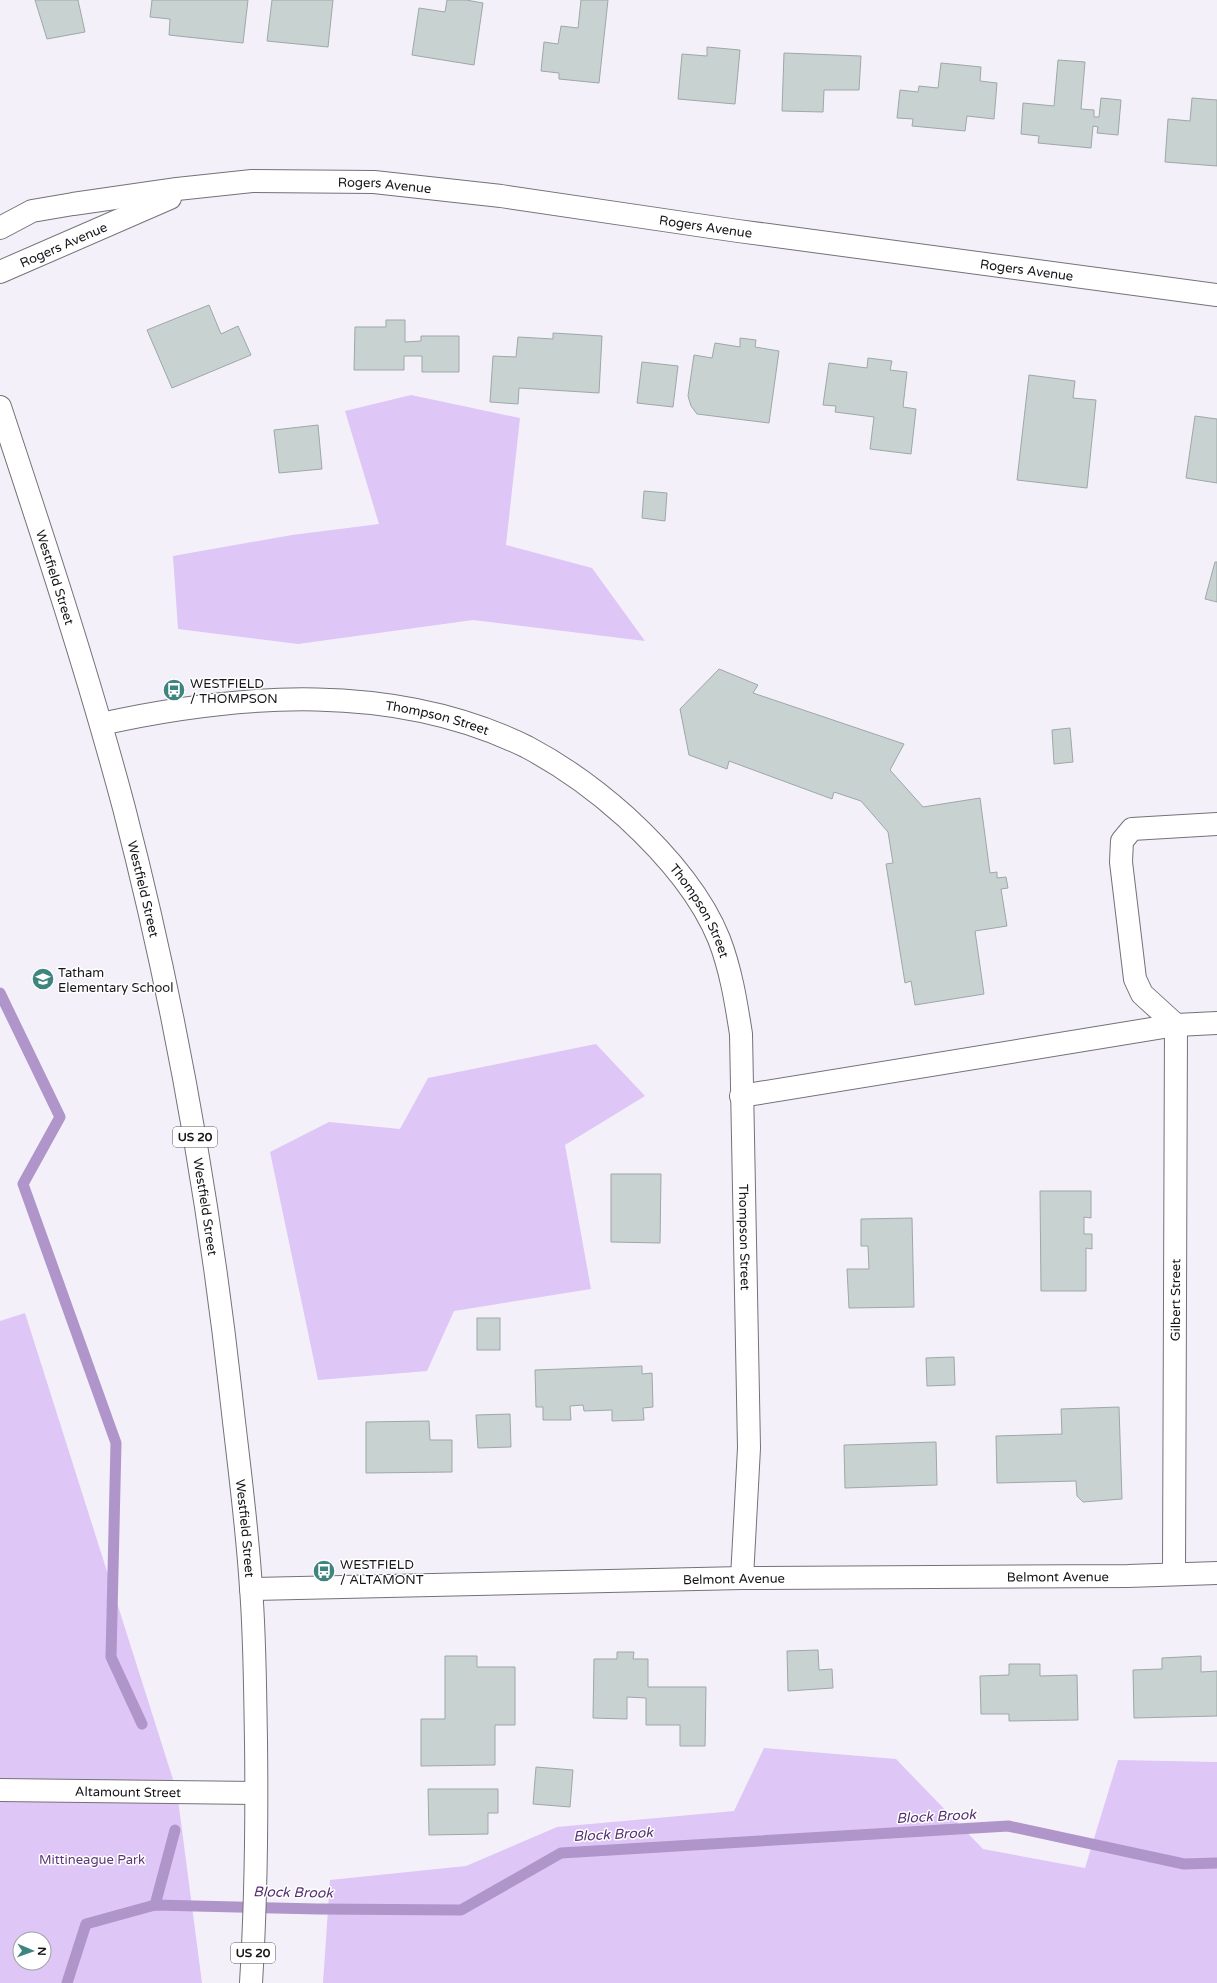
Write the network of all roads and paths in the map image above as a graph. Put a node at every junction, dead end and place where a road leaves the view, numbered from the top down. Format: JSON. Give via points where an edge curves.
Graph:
{"nodes":[{"id":1,"x":193,"y":187,"type":"junction"},
{"id":2,"x":0,"y":228,"type":"edge"},
{"id":3,"x":0,"y":272,"type":"edge"},
{"id":4,"x":1217,"y":295,"type":"edge"},
{"id":5,"x":0,"y":407,"type":"edge"},
{"id":6,"x":101,"y":724,"type":"junction"},
{"id":7,"x":1217,"y":824,"type":"edge"},
{"id":8,"x":1217,"y":1023,"type":"edge"},
{"id":9,"x":1176,"y":1025,"type":"junction"},
{"id":10,"x":741,"y":1096,"type":"junction"},
{"id":11,"x":1217,"y":1573,"type":"edge"},
{"id":12,"x":1174,"y":1574,"type":"junction"},
{"id":13,"x":742,"y":1578,"type":"junction"},
{"id":14,"x":251,"y":1589,"type":"junction"},
{"id":15,"x":0,"y":1790,"type":"edge"},
{"id":16,"x":256,"y":1793,"type":"junction"},
{"id":17,"x":251,"y":1983,"type":"edge"}],
"edges":[{"from":1,"to":2,"type":"street","name":"Rogers Avenue","via":[[32,211]]},
{"from":1,"to":3,"type":"street","name":"Rogers Avenue"},
{"from":1,"to":4,"type":"street","name":"Rogers Avenue","via":[[252,181],[374,182],[500,196],[738,231]]},
{"from":5,"to":6,"type":"street","name":"Westfield Street","number":"US 20"},
{"from":6,"to":10,"type":"street","name":"Thompson Street","via":[[212,704],[259,700],[340,701],[406,709],[468,724],[499,735],[554,763],[580,779],[637,827],[678,873],[706,913],[719,939],[735,995],[740,1034]]},
{"from":6,"to":14,"type":"street","name":"Westfield Street","number":"US 20","via":[[145,892],[168,995],[194,1133],[219,1285]]},
{"from":7,"to":9,"type":"street","via":[[1132,829],[1122,841],[1121,862],[1135,979],[1142,994]]},
{"from":8,"to":9,"type":"street"},
{"from":9,"to":10,"type":"street"},
{"from":9,"to":12,"type":"street","name":"Gilbert Street"},
{"from":10,"to":13,"type":"street","name":"Thompson Street","via":[[749,1419]]},
{"from":11,"to":12,"type":"street","name":"Belmont Avenue"},
{"from":12,"to":13,"type":"street","name":"Belmont Avenue"},
{"from":13,"to":14,"type":"street","name":"Belmont Avenue"},
{"from":14,"to":16,"type":"street","name":"Westfield Street","number":"US 20"},
{"from":15,"to":16,"type":"street","name":"Altamount Street"},
{"from":16,"to":17,"type":"street","name":"Westfield Street","number":"US 20","via":[[256,1889]]}]}
